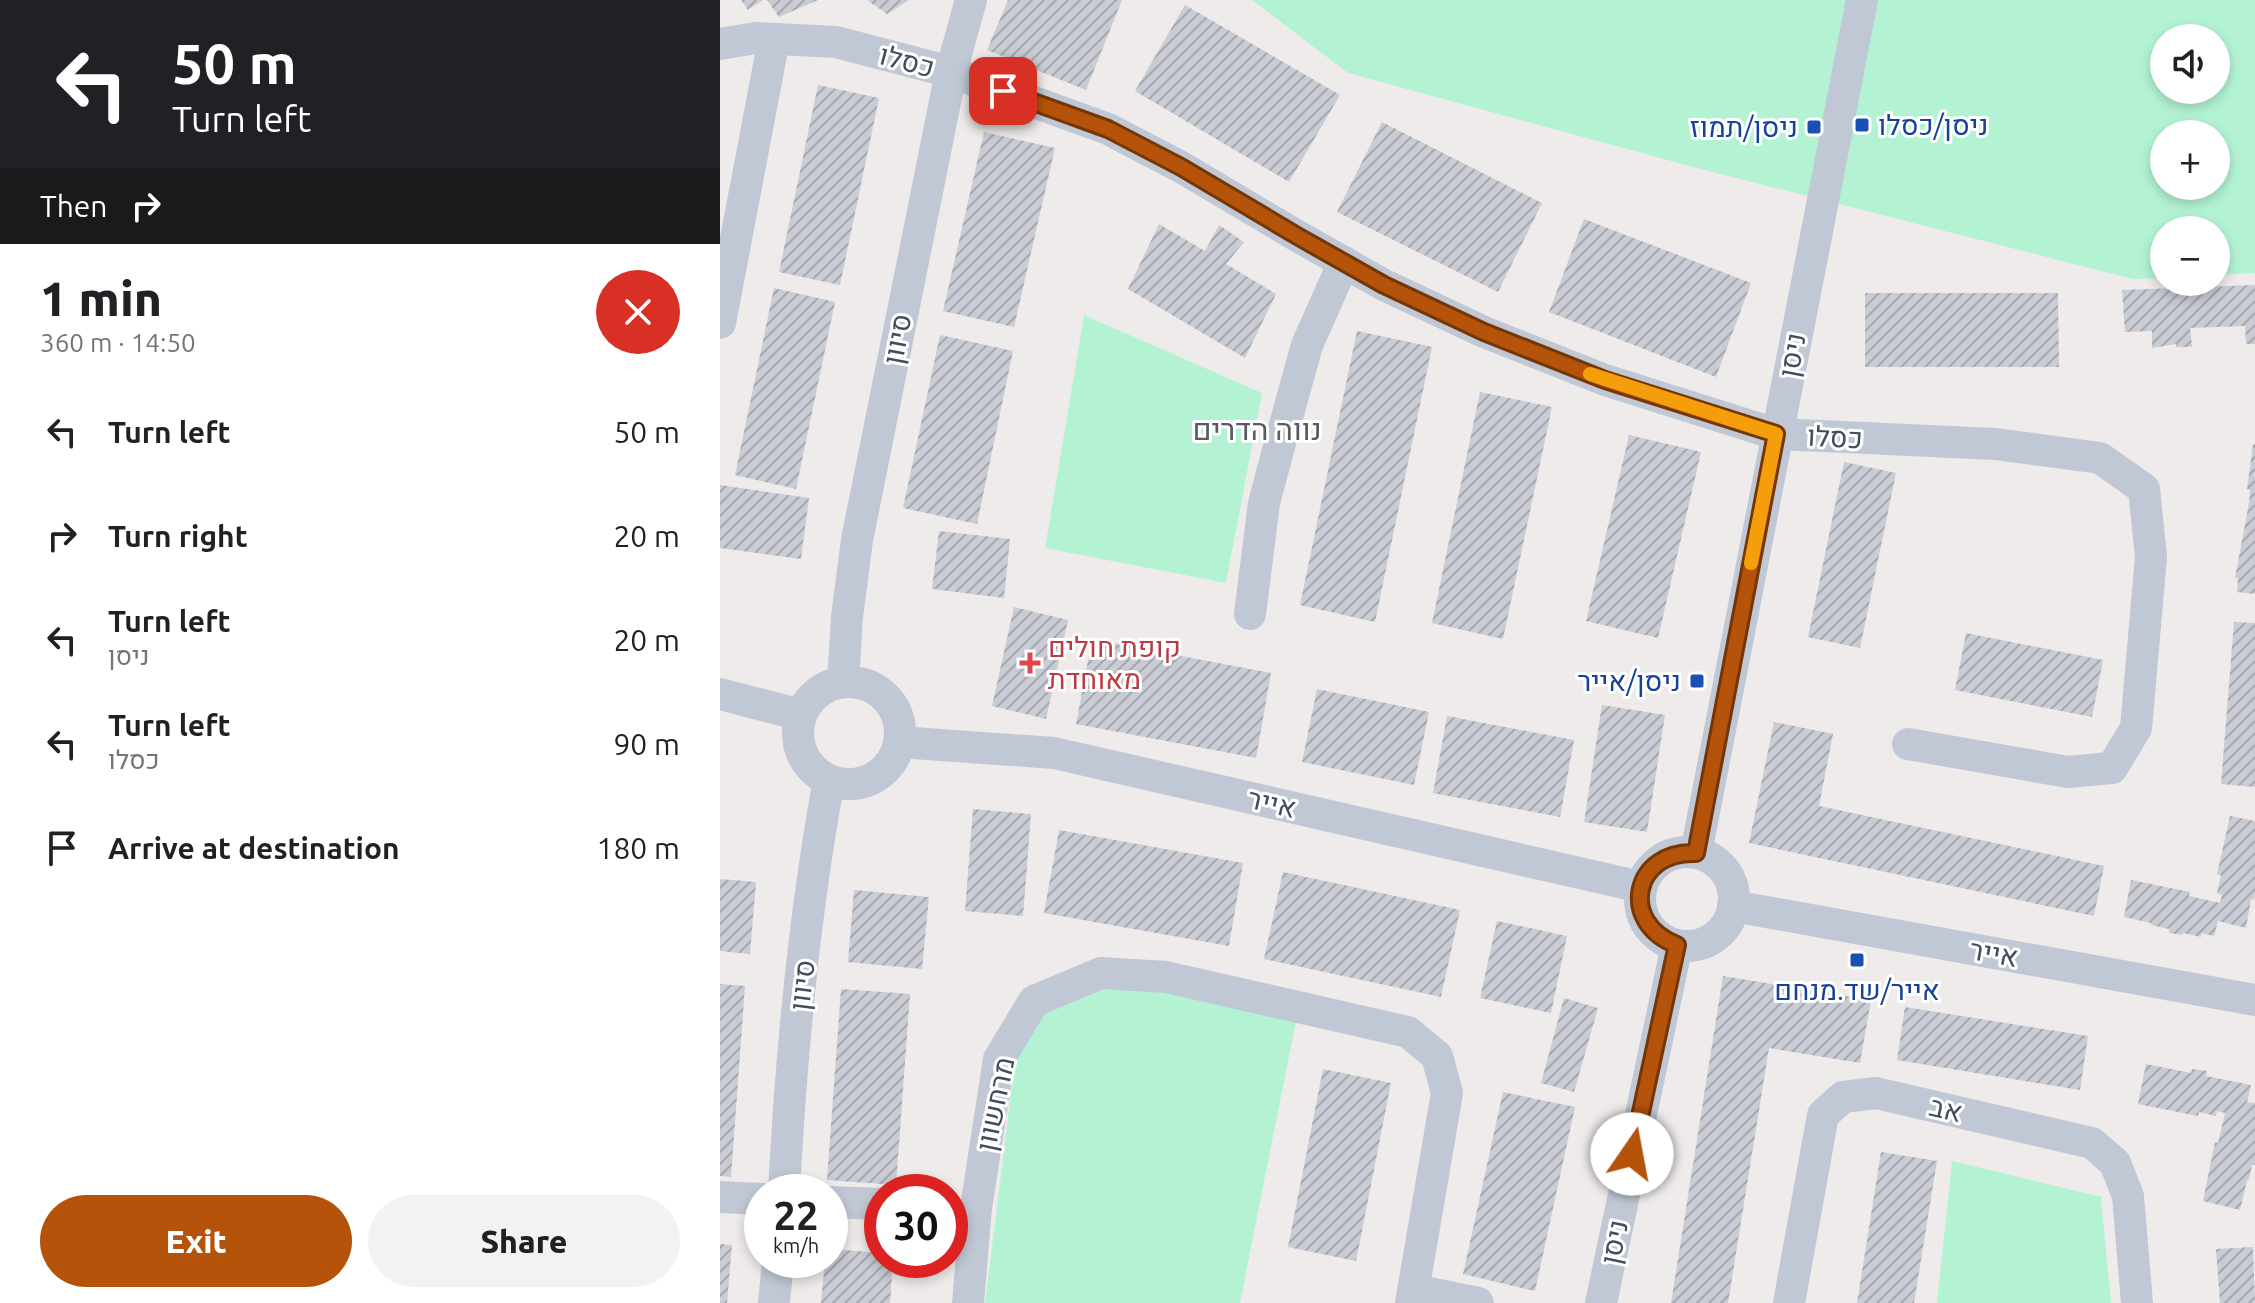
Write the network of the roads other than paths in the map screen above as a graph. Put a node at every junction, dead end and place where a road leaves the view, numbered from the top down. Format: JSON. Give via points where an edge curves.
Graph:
{"nodes":[{"id":1,"x":971,"y":0,"type":"edge"},
{"id":2,"x":1862,"y":0,"type":"edge"},
{"id":3,"x":774,"y":39,"type":"junction"},
{"id":4,"x":720,"y":44,"type":"edge"},
{"id":5,"x":951,"y":72,"type":"junction"},
{"id":6,"x":1344,"y":262,"type":"junction"},
{"id":7,"x":720,"y":323,"type":"edge"},
{"id":8,"x":1776,"y":434,"type":"junction"},
{"id":9,"x":1250,"y":614,"type":"dead end"},
{"id":10,"x":843,"y":682,"type":"junction"},
{"id":11,"x":720,"y":694,"type":"edge"},
{"id":12,"x":801,"y":715,"type":"junction"},
{"id":13,"x":899,"y":742,"type":"junction"},
{"id":14,"x":1908,"y":744,"type":"dead end"},
{"id":15,"x":829,"y":780,"type":"junction"},
{"id":16,"x":1696,"y":853,"type":"junction"},
{"id":17,"x":1641,"y":887,"type":"junction"},
{"id":18,"x":1733,"y":906,"type":"junction"},
{"id":19,"x":1677,"y":945,"type":"junction"},
{"id":20,"x":2255,"y":1000,"type":"edge"},
{"id":21,"x":785,"y":1174,"type":"edge"},
{"id":22,"x":968,"y":1186,"type":"edge"},
{"id":23,"x":720,"y":1197,"type":"edge"},
{"id":24,"x":744,"y":1198,"type":"edge"},
{"id":25,"x":776,"y":1278,"type":"edge"},
{"id":26,"x":967,"y":1278,"type":"edge"},
{"id":27,"x":1412,"y":1296,"type":"edge"},
{"id":28,"x":774,"y":1303,"type":"edge"},
{"id":29,"x":968,"y":1303,"type":"edge"},
{"id":30,"x":1478,"y":1303,"type":"edge"},
{"id":31,"x":1601,"y":1303,"type":"edge"},
{"id":32,"x":1789,"y":1303,"type":"edge"},
{"id":33,"x":2137,"y":1303,"type":"edge"}],
"edges":[{"from":1,"to":5,"type":"street","name":"סיוון"},
{"from":2,"to":8,"type":"street","name":"ניסן"},
{"from":3,"to":4,"type":"street","name":"כסלו"},
{"from":3,"to":5,"type":"street","name":"כסלו","via":[[836,42]]},
{"from":3,"to":7,"type":"street"},
{"from":5,"to":6,"type":"street","name":"כסלו","via":[[1108,129]]},
{"from":5,"to":10,"type":"street","name":"סיוון","via":[[857,540]]},
{"from":6,"to":8,"type":"street","name":"כסלו","via":[[1497,337],[1605,380]]},
{"from":6,"to":9,"type":"street","via":[[1307,345],[1264,503]]},
{"from":8,"to":14,"type":"street","name":"כסלו","via":[[1995,444],[2100,458],[2144,489],[2151,557],[2136,728],[2112,768],[2068,772]]},
{"from":8,"to":16,"type":"street","name":"ניסן"},
{"from":10,"to":12,"type":"street","via":[[822,689]]},
{"from":10,"to":13,"type":"street","via":[[859,683],[886,697],[900,726]]},
{"from":11,"to":12,"type":"street"},
{"from":12,"to":15,"type":"street","via":[[798,731],[806,760]]},
{"from":13,"to":15,"type":"street","via":[[894,756],[873,778],[859,783]]},
{"from":13,"to":17,"type":"street","name":"אייר","via":[[1054,753]]},
{"from":15,"to":21,"type":"street","name":"סיוון","via":[[794,1053]]},
{"from":16,"to":17,"type":"street","via":[[1668,855],[1646,874]]},
{"from":16,"to":18,"type":"street","via":[[1721,866],[1729,878]]},
{"from":17,"to":19,"type":"street","via":[[1643,917],[1651,930]]},
{"from":18,"to":19,"type":"street","via":[[1729,921],[1707,942]]},
{"from":18,"to":20,"type":"street","name":"אייר"},
{"from":19,"to":31,"type":"street","name":"ניסן"},
{"from":22,"to":27,"type":"street","name":"מרחשוון","via":[[999,1059],[1034,1001],[1101,973],[1166,977],[1408,1032],[1437,1056],[1447,1093]]},
{"from":23,"to":24,"type":"street"},
{"from":25,"to":28,"type":"street"},
{"from":26,"to":29,"type":"street","name":"מרחשוון"},
{"from":27,"to":30,"type":"street"},
{"from":32,"to":33,"type":"street","name":"אב","via":[[1823,1115],[1843,1097],[1876,1093],[2092,1143],[2115,1163],[2128,1196]]}]}
